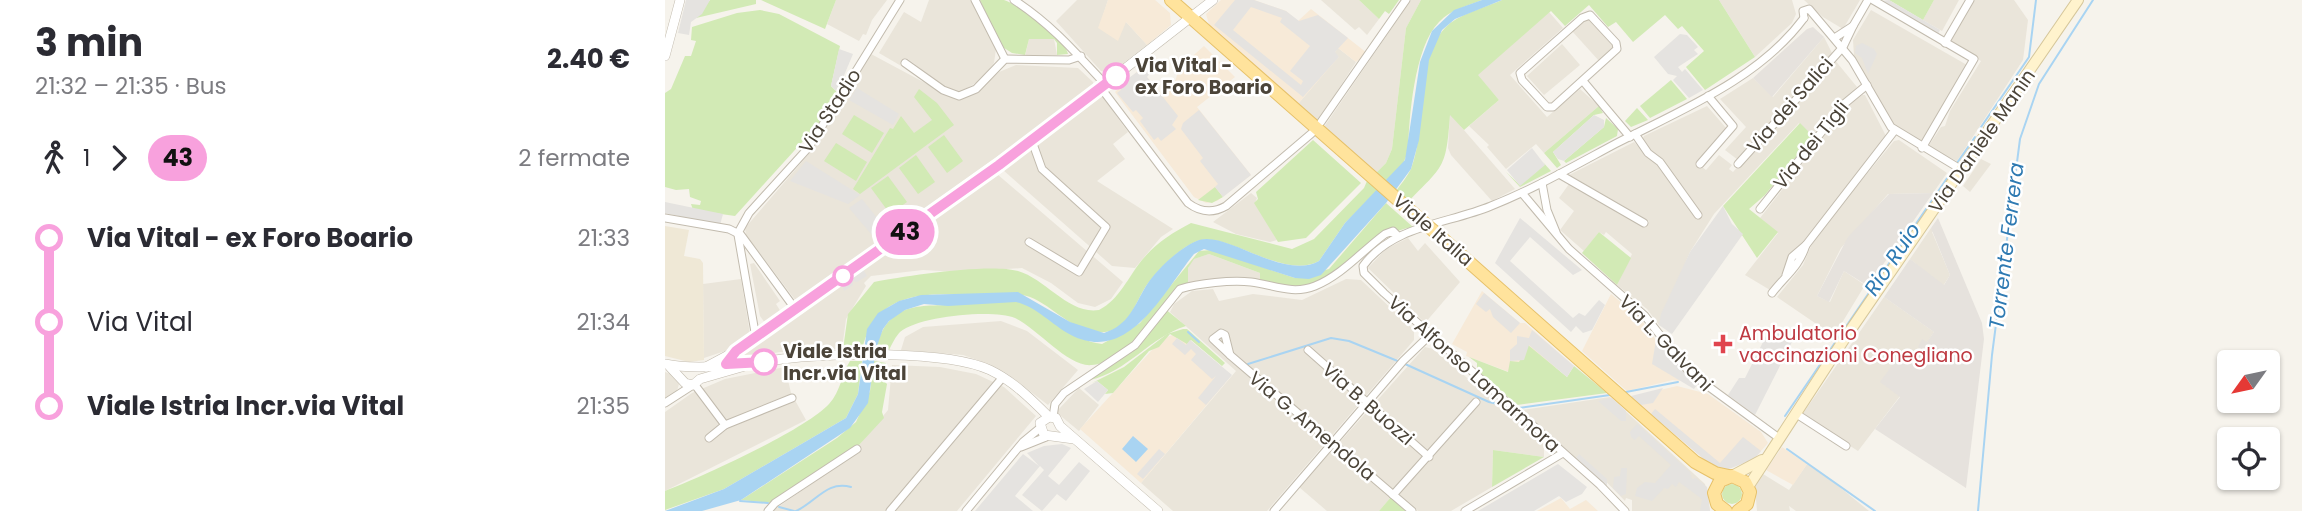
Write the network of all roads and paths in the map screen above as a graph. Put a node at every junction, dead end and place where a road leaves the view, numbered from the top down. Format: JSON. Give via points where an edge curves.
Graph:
{"nodes":[{"id":1,"x":680,"y":0,"type":"edge"},
{"id":2,"x":900,"y":0,"type":"edge"},
{"id":3,"x":975,"y":0,"type":"edge"},
{"id":4,"x":1013,"y":0,"type":"edge"},
{"id":5,"x":1406,"y":0,"type":"edge"},
{"id":6,"x":1798,"y":0,"type":"edge"},
{"id":7,"x":1870,"y":0,"type":"edge"},
{"id":8,"x":1969,"y":0,"type":"edge"},
{"id":9,"x":2078,"y":0,"type":"edge"},
{"id":10,"x":1210,"y":2,"type":"edge"},
{"id":11,"x":1175,"y":4,"type":"edge"},
{"id":12,"x":1807,"y":14,"type":"junction"},
{"id":13,"x":1190,"y":17,"type":"junction"},
{"id":14,"x":669,"y":26,"type":"edge"},
{"id":15,"x":1853,"y":26,"type":"junction"},
{"id":16,"x":1202,"y":28,"type":"junction"},
{"id":17,"x":1171,"y":32,"type":"junction"},
{"id":18,"x":1836,"y":37,"type":"junction"},
{"id":19,"x":1945,"y":43,"type":"junction"},
{"id":20,"x":1843,"y":47,"type":"junction"},
{"id":21,"x":665,"y":55,"type":"edge"},
{"id":22,"x":1081,"y":56,"type":"junction"},
{"id":23,"x":1005,"y":59,"type":"junction"},
{"id":24,"x":905,"y":63,"type":"dead end"},
{"id":25,"x":1583,"y":81,"type":"junction"},
{"id":26,"x":1867,"y":85,"type":"junction"},
{"id":27,"x":1103,"y":86,"type":"junction"},
{"id":28,"x":1708,"y":96,"type":"junction"},
{"id":29,"x":1321,"y":122,"type":"dead end"},
{"id":30,"x":1895,"y":130,"type":"junction"},
{"id":31,"x":1312,"y":133,"type":"dead end"},
{"id":32,"x":1632,"y":136,"type":"junction"},
{"id":33,"x":1032,"y":141,"type":"junction"},
{"id":34,"x":1922,"y":148,"type":"junction"},
{"id":35,"x":1700,"y":164,"type":"dead end"},
{"id":36,"x":1738,"y":164,"type":"dead end"},
{"id":37,"x":1957,"y":167,"type":"junction"},
{"id":38,"x":1559,"y":174,"type":"junction"},
{"id":39,"x":1542,"y":183,"type":"junction"},
{"id":40,"x":1522,"y":193,"type":"junction"},
{"id":41,"x":1760,"y":209,"type":"dead end"},
{"id":42,"x":1698,"y":215,"type":"dead end"},
{"id":43,"x":665,"y":218,"type":"edge"},
{"id":44,"x":1644,"y":223,"type":"dead end"},
{"id":45,"x":734,"y":231,"type":"junction"},
{"id":46,"x":1398,"y":236,"type":"junction"},
{"id":47,"x":1560,"y":240,"type":"junction"},
{"id":48,"x":1029,"y":242,"type":"dead end"},
{"id":49,"x":755,"y":251,"type":"junction"},
{"id":50,"x":744,"y":258,"type":"junction"},
{"id":51,"x":1772,"y":293,"type":"dead end"},
{"id":52,"x":796,"y":310,"type":"junction"},
{"id":53,"x":1431,"y":334,"type":"junction"},
{"id":54,"x":756,"y":338,"type":"junction"},
{"id":55,"x":736,"y":351,"type":"junction"},
{"id":56,"x":1308,"y":351,"type":"dead end"},
{"id":57,"x":1230,"y":355,"type":"dead end"},
{"id":58,"x":665,"y":364,"type":"edge"},
{"id":59,"x":726,"y":364,"type":"junction"},
{"id":60,"x":747,"y":365,"type":"junction"},
{"id":61,"x":706,"y":367,"type":"junction"},
{"id":62,"x":1003,"y":377,"type":"junction"},
{"id":63,"x":693,"y":378,"type":"junction"},
{"id":64,"x":792,"y":398,"type":"dead end"},
{"id":65,"x":1476,"y":402,"type":"dead end"},
{"id":66,"x":665,"y":403,"type":"edge"},
{"id":67,"x":1367,"y":404,"type":"junction"},
{"id":68,"x":1795,"y":413,"type":"junction"},
{"id":69,"x":1046,"y":420,"type":"junction"},
{"id":70,"x":725,"y":425,"type":"junction"},
{"id":71,"x":1060,"y":426,"type":"junction"},
{"id":72,"x":1050,"y":437,"type":"junction"},
{"id":73,"x":709,"y":438,"type":"dead end"},
{"id":74,"x":1074,"y":439,"type":"junction"},
{"id":75,"x":1779,"y":439,"type":"junction"},
{"id":76,"x":1332,"y":442,"type":"junction"},
{"id":77,"x":1846,"y":446,"type":"dead end"},
{"id":78,"x":857,"y":449,"type":"dead end"},
{"id":79,"x":1017,"y":449,"type":"junction"},
{"id":80,"x":1563,"y":453,"type":"junction"},
{"id":81,"x":1767,"y":456,"type":"junction"},
{"id":82,"x":1429,"y":457,"type":"junction"},
{"id":83,"x":1695,"y":462,"type":"junction"},
{"id":84,"x":1730,"y":476,"type":"junction"},
{"id":85,"x":1393,"y":495,"type":"junction"},
{"id":86,"x":1750,"y":498,"type":"edge"},
{"id":87,"x":1715,"y":500,"type":"edge"},
{"id":88,"x":768,"y":511,"type":"edge"},
{"id":89,"x":890,"y":511,"type":"edge"},
{"id":90,"x":966,"y":511,"type":"edge"},
{"id":91,"x":1158,"y":511,"type":"edge"},
{"id":92,"x":1274,"y":511,"type":"edge"},
{"id":93,"x":1412,"y":511,"type":"edge"},
{"id":94,"x":1465,"y":511,"type":"edge"},
{"id":95,"x":1625,"y":511,"type":"edge"},
{"id":96,"x":1726,"y":511,"type":"edge"},
{"id":97,"x":1738,"y":511,"type":"edge"}],
"edges":[{"from":1,"to":14,"type":"street"},
{"from":2,"to":45,"type":"street","name":"Via Stadio","via":[[809,147]]},
{"from":3,"to":23,"type":"street"},
{"from":4,"to":22,"type":"street","via":[[1044,19]]},
{"from":5,"to":29,"type":"street"},
{"from":6,"to":12,"type":"street"},
{"from":7,"to":15,"type":"street","name":"Via dei Salici"},
{"from":7,"to":19,"type":"street"},
{"from":8,"to":19,"type":"street"},
{"from":9,"to":37,"type":"main road","name":"Via Daniele Manin"},
{"from":10,"to":11,"type":"street"},
{"from":10,"to":13,"type":"street"},
{"from":11,"to":13,"type":"main road","name":"Viale Italia"},
{"from":12,"to":18,"type":"street"},
{"from":12,"to":28,"type":"street","via":[[1759,62]]},
{"from":13,"to":16,"type":"main road","name":"Viale Italia"},
{"from":13,"to":17,"type":"street"},
{"from":14,"to":21,"type":"street"},
{"from":15,"to":18,"type":"street"},
{"from":15,"to":20,"type":"street","name":"Via dei Salici"},
{"from":16,"to":17,"type":"street"},
{"from":16,"to":83,"type":"main road","name":"Viale Italia","bridge":true},
{"from":17,"to":27,"type":"street"},
{"from":18,"to":20,"type":"street"},
{"from":19,"to":34,"type":"street","via":[[1974,59]]},
{"from":20,"to":26,"type":"street"},
{"from":20,"to":36,"type":"street","name":"Via dei Salici"},
{"from":22,"to":23,"type":"street","via":[[1069,60]]},
{"from":22,"to":27,"type":"street"},
{"from":23,"to":24,"type":"street","via":[[976,89],[959,96]]},
{"from":25,"to":25,"type":"street","via":[[1617,49],[1590,15],[1520,74],[1547,107],[1553,107]]},
{"from":25,"to":32,"type":"street"},
{"from":26,"to":30,"type":"street"},
{"from":26,"to":41,"type":"street","name":"Via dei Tigli","via":[[1844,104]]},
{"from":27,"to":31,"type":"street","via":[[1188,202],[1204,211],[1226,206]]},
{"from":27,"to":33,"type":"street"},
{"from":28,"to":32,"type":"street"},
{"from":28,"to":35,"type":"street","via":[[1733,126]]},
{"from":30,"to":34,"type":"street"},
{"from":30,"to":51,"type":"street","via":[[1806,246],[1801,263]]},
{"from":32,"to":38,"type":"street"},
{"from":32,"to":42,"type":"street","via":[[1660,162]]},
{"from":33,"to":48,"type":"street","via":[[1042,169],[1106,227],[1079,272]]},
{"from":33,"to":52,"type":"street"},
{"from":34,"to":37,"type":"street"},
{"from":37,"to":68,"type":"main road","name":"Via Daniele Manin"},
{"from":38,"to":39,"type":"street"},
{"from":38,"to":44,"type":"street"},
{"from":39,"to":40,"type":"street"},
{"from":39,"to":47,"type":"street"},
{"from":40,"to":46,"type":"street"},
{"from":40,"to":47,"type":"street","name":"Via L. Galvani"},
{"from":43,"to":45,"type":"street"},
{"from":45,"to":49,"type":"street"},
{"from":45,"to":50,"type":"street"},
{"from":46,"to":53,"type":"street","name":"Via Alfonso Lamarmora","via":[[1371,256],[1363,270]]},
{"from":46,"to":69,"type":"street","via":[[1393,231],[1385,233],[1347,266],[1302,289],[1248,282],[1180,289],[1143,338],[1083,379],[1055,404]]},
{"from":47,"to":75,"type":"street","name":"Via L. Galvani","via":[[1639,310],[1690,373]]},
{"from":49,"to":50,"type":"street"},
{"from":49,"to":52,"type":"street"},
{"from":50,"to":54,"type":"street"},
{"from":52,"to":54,"type":"street"},
{"from":53,"to":67,"type":"street"},
{"from":53,"to":80,"type":"street","name":"Via Alfonso Lamarmora"},
{"from":54,"to":55,"type":"street"},
{"from":55,"to":59,"type":"street"},
{"from":55,"to":60,"type":"street","via":[[735,360]]},
{"from":55,"to":61,"type":"street"},
{"from":56,"to":67,"type":"street","name":"Via B. Buozzi"},
{"from":57,"to":76,"type":"street","name":"Via G. Amendola"},
{"from":58,"to":63,"type":"street"},
{"from":59,"to":60,"type":"street"},
{"from":59,"to":61,"type":"street"},
{"from":59,"to":63,"type":"street"},
{"from":60,"to":62,"type":"street","via":[[795,358],[886,356],[958,360]]},
{"from":60,"to":63,"type":"street"},
{"from":61,"to":63,"type":"street"},
{"from":62,"to":69,"type":"street","via":[[1037,405]]},
{"from":62,"to":89,"type":"street"},
{"from":63,"to":66,"type":"street"},
{"from":63,"to":70,"type":"street"},
{"from":64,"to":70,"type":"street"},
{"from":65,"to":82,"type":"street","name":"Via G. Amendola"},
{"from":67,"to":76,"type":"street"},
{"from":67,"to":82,"type":"street","name":"Via B. Buozzi"},
{"from":68,"to":75,"type":"main road","name":"Via Daniele Manin"},
{"from":68,"to":77,"type":"street"},
{"from":69,"to":71,"type":"street"},
{"from":69,"to":72,"type":"street"},
{"from":69,"to":79,"type":"street"},
{"from":70,"to":73,"type":"street"},
{"from":71,"to":72,"type":"street"},
{"from":71,"to":74,"type":"street"},
{"from":72,"to":74,"type":"street"},
{"from":72,"to":79,"type":"street"},
{"from":74,"to":91,"type":"street"},
{"from":75,"to":81,"type":"main road","name":"Via Daniele Manin"},
{"from":76,"to":85,"type":"street","name":"Via G. Amendola"},
{"from":76,"to":92,"type":"street"},
{"from":78,"to":88,"type":"street"},
{"from":79,"to":90,"type":"street"},
{"from":80,"to":94,"type":"street"},
{"from":80,"to":95,"type":"street","name":"Via Alfonso Lamarmora"},
{"from":81,"to":84,"type":"main road","name":"Via Daniele Manin"},
{"from":81,"to":86,"type":"main road","name":"Via Daniele Manin"},
{"from":82,"to":85,"type":"street","name":"Via G. Amendola"},
{"from":83,"to":84,"type":"main road","name":"Viale Italia"},
{"from":83,"to":87,"type":"main road","name":"Viale Italia"},
{"from":84,"to":86,"type":"main road","name":"Viale Italia","via":[[1741,479]]},
{"from":84,"to":87,"type":"main road","via":[[1720,481]]},
{"from":85,"to":93,"type":"street","name":"Via G. Amendola"},
{"from":86,"to":97,"type":"main road"},
{"from":87,"to":96,"type":"main road","name":"Viale Italia"}]}
